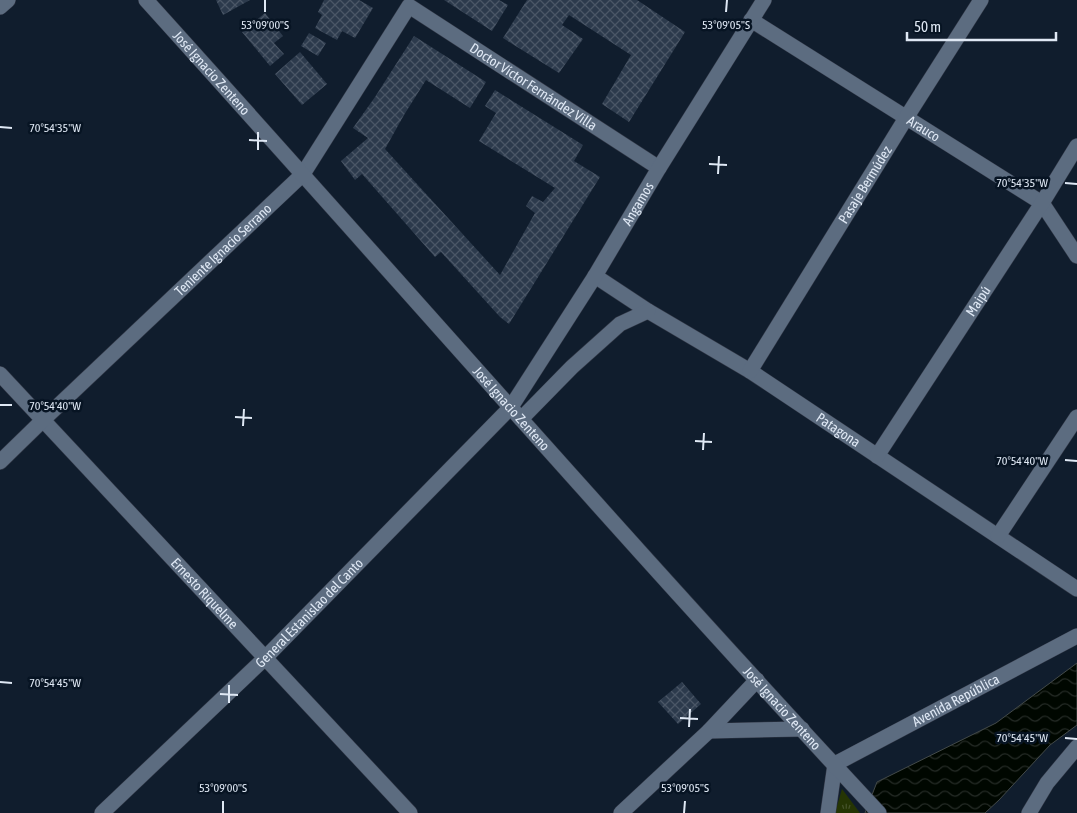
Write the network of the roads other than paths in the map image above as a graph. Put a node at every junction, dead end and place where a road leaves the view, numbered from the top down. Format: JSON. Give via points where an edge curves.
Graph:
{"nodes":[{"id":1,"x":8,"y":0,"type":"edge"},
{"id":2,"x":146,"y":0,"type":"edge"},
{"id":3,"x":764,"y":0,"type":"edge"},
{"id":4,"x":981,"y":0,"type":"edge"},
{"id":5,"x":409,"y":6,"type":"joint"},
{"id":6,"x":0,"y":7,"type":"edge"},
{"id":7,"x":751,"y":20,"type":"junction"},
{"id":8,"x":906,"y":118,"type":"junction"},
{"id":9,"x":1077,"y":146,"type":"edge"},
{"id":10,"x":659,"y":168,"type":"junction"},
{"id":11,"x":303,"y":174,"type":"junction"},
{"id":12,"x":1042,"y":203,"type":"junction"},
{"id":13,"x":1077,"y":256,"type":"edge"},
{"id":14,"x":595,"y":276,"type":"junction"},
{"id":15,"x":648,"y":311,"type":"junction"},
{"id":16,"x":750,"y":371,"type":"junction"},
{"id":17,"x":0,"y":374,"type":"edge"},
{"id":18,"x":511,"y":407,"type":"junction"},
{"id":19,"x":1077,"y":417,"type":"edge"},
{"id":20,"x":521,"y":419,"type":"junction"},
{"id":21,"x":43,"y":420,"type":"junction"},
{"id":22,"x":877,"y":456,"type":"junction"},
{"id":23,"x":0,"y":462,"type":"edge"},
{"id":24,"x":998,"y":536,"type":"junction"},
{"id":25,"x":1077,"y":589,"type":"edge"},
{"id":26,"x":1077,"y":636,"type":"edge"},
{"id":27,"x":265,"y":658,"type":"junction"},
{"id":28,"x":757,"y":680,"type":"junction"},
{"id":29,"x":802,"y":729,"type":"junction"},
{"id":30,"x":710,"y":731,"type":"junction"},
{"id":31,"x":1077,"y":747,"type":"edge"},
{"id":32,"x":835,"y":764,"type":"junction"},
{"id":33,"x":102,"y":813,"type":"edge"},
{"id":34,"x":410,"y":813,"type":"edge"},
{"id":35,"x":621,"y":813,"type":"edge"},
{"id":36,"x":828,"y":813,"type":"edge"},
{"id":37,"x":879,"y":813,"type":"edge"},
{"id":38,"x":1030,"y":813,"type":"edge"}],
"edges":[{"from":1,"to":6,"type":"street"},
{"from":2,"to":11,"type":"street","name":"José Ignacio Zenteno"},
{"from":3,"to":7,"type":"street","name":"Angamos"},
{"from":4,"to":8,"type":"street","name":"Pasaje Bermúdez"},
{"from":5,"to":10,"type":"street","name":"Doctor Víctor Fernández Villa"},
{"from":5,"to":11,"type":"street","name":"Teniente Ignacio Serrano"},
{"from":7,"to":8,"type":"street","name":"Arauco"},
{"from":7,"to":10,"type":"street","name":"Angamos"},
{"from":8,"to":12,"type":"street","name":"Arauco"},
{"from":8,"to":16,"type":"street","name":"Pasaje Bermúdez"},
{"from":9,"to":12,"type":"street","name":"Maipú"},
{"from":10,"to":14,"type":"street","name":"Angamos"},
{"from":11,"to":18,"type":"street","name":"José Ignacio Zenteno"},
{"from":11,"to":21,"type":"street","name":"Teniente Ignacio Serrano"},
{"from":12,"to":13,"type":"street","name":"Arauco"},
{"from":12,"to":22,"type":"street","name":"Maipú"},
{"from":14,"to":15,"type":"street","name":"Patagona"},
{"from":14,"to":18,"type":"street","name":"Angamos"},
{"from":15,"to":16,"type":"street","name":"Patagona"},
{"from":15,"to":20,"type":"street","via":[[620,324]]},
{"from":16,"to":22,"type":"street","name":"Patagona"},
{"from":17,"to":21,"type":"street","name":"Ernesto Riquelme"},
{"from":18,"to":20,"type":"street","name":"José Ignacio Zenteno"},
{"from":18,"to":27,"type":"street","name":"General Estanislao del Canto"},
{"from":19,"to":24,"type":"street"},
{"from":20,"to":28,"type":"street","name":"José Ignacio Zenteno"},
{"from":21,"to":23,"type":"street","name":"Teniente Ignacio Serrano"},
{"from":21,"to":27,"type":"street","name":"Ernesto Riquelme"},
{"from":22,"to":24,"type":"street","name":"Patagona"},
{"from":24,"to":25,"type":"street","name":"Patagona"},
{"from":26,"to":32,"type":"street","name":"Avenida República"},
{"from":27,"to":33,"type":"street","name":"General Estanislao del Canto"},
{"from":27,"to":34,"type":"street","name":"Ernesto Riquelme"},
{"from":28,"to":29,"type":"street","name":"José Ignacio Zenteno"},
{"from":28,"to":30,"type":"street"},
{"from":29,"to":30,"type":"street"},
{"from":29,"to":32,"type":"street","name":"José Ignacio Zenteno"},
{"from":30,"to":35,"type":"street"},
{"from":31,"to":38,"type":"street","via":[[1047,783]]},
{"from":32,"to":36,"type":"street"},
{"from":32,"to":37,"type":"street","name":"José Ignacio Zenteno"}]}
